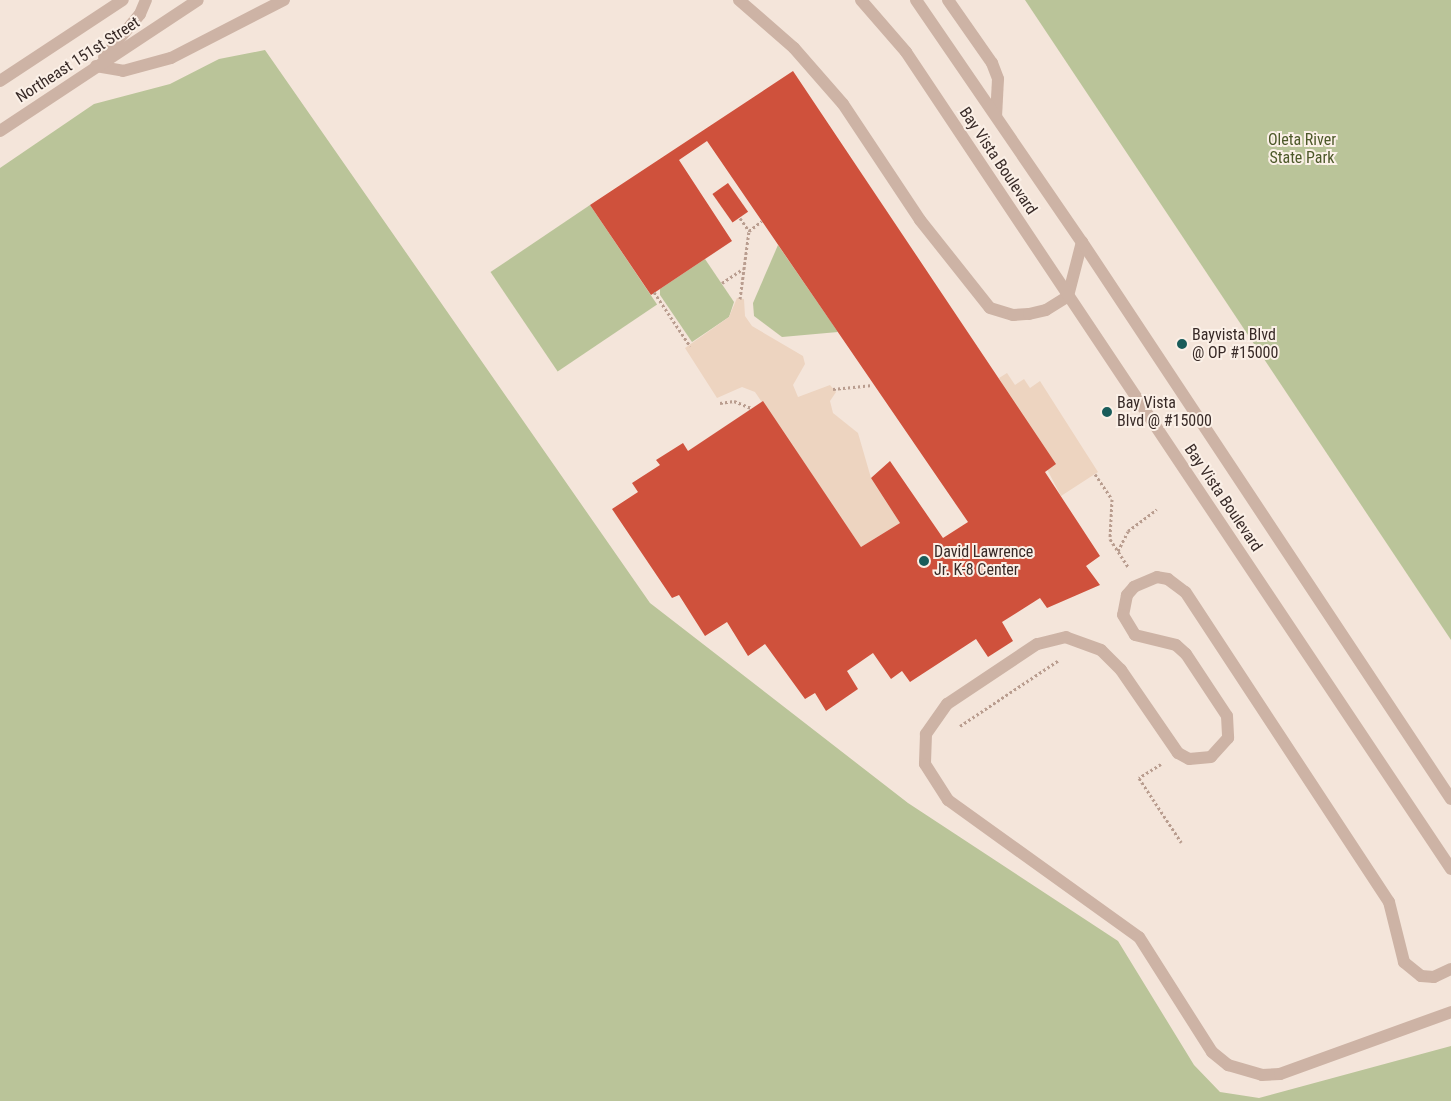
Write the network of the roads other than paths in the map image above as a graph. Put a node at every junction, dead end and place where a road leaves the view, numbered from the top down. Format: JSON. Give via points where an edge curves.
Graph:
{"nodes":[{"id":1,"x":122,"y":0,"type":"edge"},
{"id":2,"x":146,"y":0,"type":"edge"},
{"id":3,"x":198,"y":0,"type":"edge"},
{"id":4,"x":284,"y":0,"type":"edge"},
{"id":5,"x":739,"y":0,"type":"edge"},
{"id":6,"x":861,"y":0,"type":"edge"},
{"id":7,"x":916,"y":0,"type":"edge"},
{"id":8,"x":948,"y":0,"type":"edge"},
{"id":9,"x":96,"y":66,"type":"junction"},
{"id":10,"x":0,"y":81,"type":"edge"},
{"id":11,"x":996,"y":115,"type":"junction"},
{"id":12,"x":0,"y":131,"type":"edge"},
{"id":13,"x":1082,"y":242,"type":"junction"},
{"id":14,"x":1068,"y":296,"type":"junction"},
{"id":15,"x":1451,"y":799,"type":"edge"},
{"id":16,"x":1451,"y":869,"type":"edge"},
{"id":17,"x":1451,"y":969,"type":"edge"},
{"id":18,"x":1451,"y":1012,"type":"edge"}],
"edges":[{"from":1,"to":10,"type":"street","name":"Northeast 151st Street"},
{"from":2,"to":9,"type":"street","via":[[140,14]]},
{"from":3,"to":9,"type":"street","name":"Northeast 151st Street"},
{"from":4,"to":9,"type":"street","via":[[154,64],[123,70]]},
{"from":5,"to":14,"type":"street","via":[[794,48],[843,104],[920,220],[990,308],[1012,315],[1046,310]]},
{"from":6,"to":14,"type":"street","name":"Bay Vista Boulevard","via":[[906,52]]},
{"from":7,"to":11,"type":"street","name":"Bay Vista Boulevard"},
{"from":8,"to":11,"type":"street","via":[[992,63],[998,79]]},
{"from":9,"to":12,"type":"street","name":"Northeast 151st Street"},
{"from":11,"to":13,"type":"street","name":"Bay Vista Boulevard"},
{"from":13,"to":14,"type":"street"},
{"from":13,"to":15,"type":"street","name":"Bay Vista Boulevard"},
{"from":14,"to":16,"type":"street","name":"Bay Vista Boulevard"},
{"from":17,"to":18,"type":"street","via":[[1434,976],[1421,976],[1404,962],[1389,902],[1184,592],[1168,579],[1157,576],[1134,587],[1127,595],[1123,615],[1134,635],[1176,645],[1186,654],[1227,716],[1228,738],[1211,757],[1189,759],[1178,752],[1121,670],[1101,650],[1066,637],[1037,644],[947,704],[926,734],[925,764],[948,800],[1139,937],[1212,1052],[1228,1065],[1262,1075],[1280,1074]]}]}
